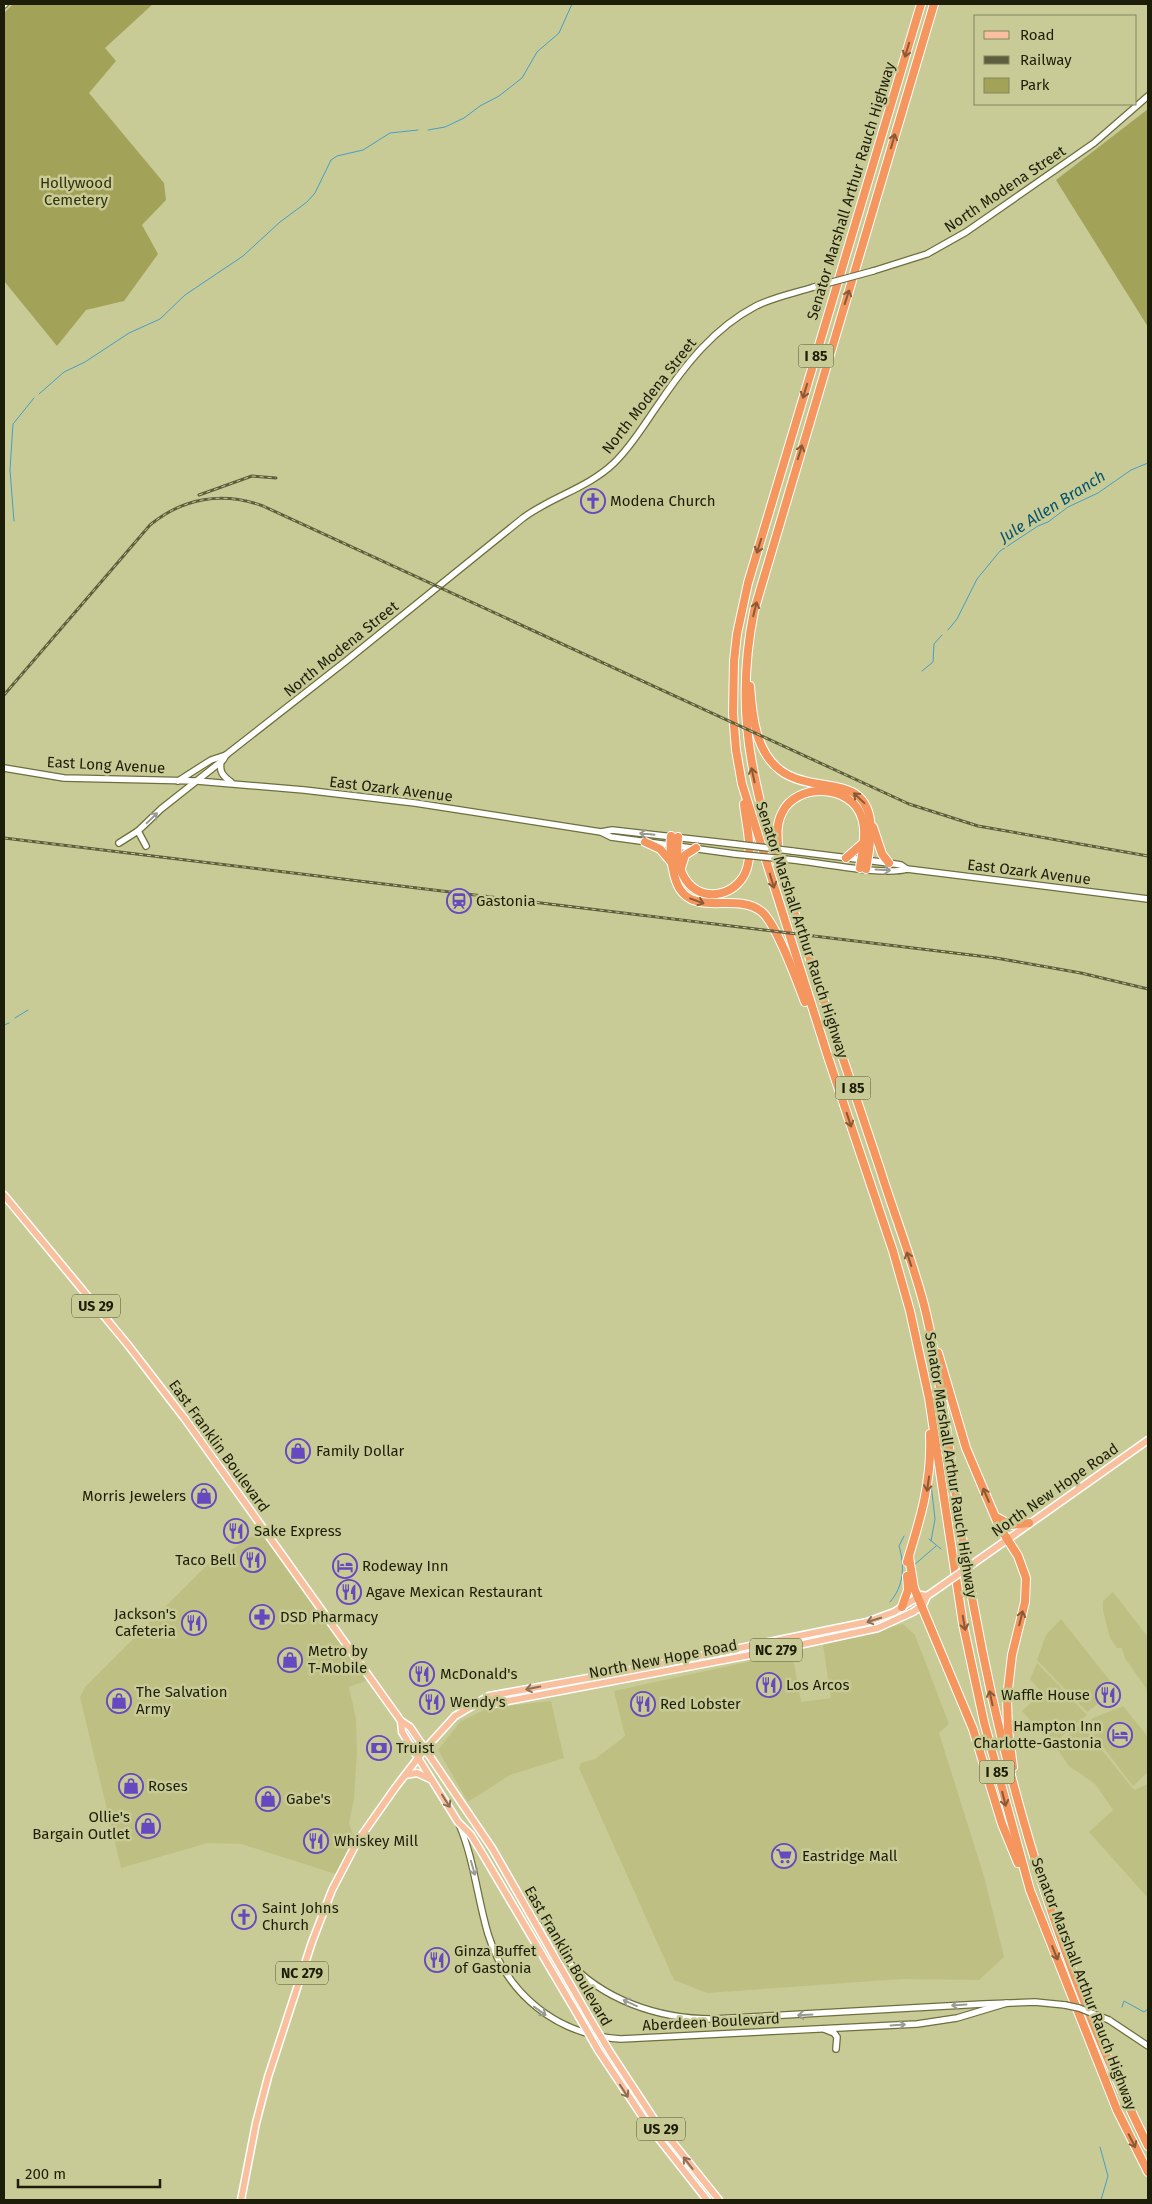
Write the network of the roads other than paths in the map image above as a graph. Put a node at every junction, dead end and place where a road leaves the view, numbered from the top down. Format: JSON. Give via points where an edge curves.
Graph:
{"nodes":[{"id":1,"x":921,"y":4,"type":"edge"},
{"id":2,"x":934,"y":4,"type":"edge"},
{"id":3,"x":1148,"y":96,"type":"edge"},
{"id":4,"x":747,"y":657,"type":"junction"},
{"id":5,"x":226,"y":755,"type":"junction"},
{"id":6,"x":211,"y":760,"type":"junction"},
{"id":7,"x":221,"y":761,"type":"junction"},
{"id":8,"x":4,"y":768,"type":"edge"},
{"id":9,"x":178,"y":781,"type":"junction"},
{"id":10,"x":197,"y":781,"type":"junction"},
{"id":11,"x":233,"y":784,"type":"junction"},
{"id":12,"x":742,"y":784,"type":"junction"},
{"id":13,"x":870,"y":816,"type":"junction"},
{"id":14,"x":138,"y":831,"type":"junction"},
{"id":15,"x":601,"y":832,"type":"junction"},
{"id":16,"x":675,"y":837,"type":"junction"},
{"id":17,"x":645,"y":842,"type":"junction"},
{"id":18,"x":119,"y":843,"type":"dead end"},
{"id":19,"x":862,"y":844,"type":"junction"},
{"id":20,"x":146,"y":846,"type":"dead end"},
{"id":21,"x":673,"y":846,"type":"junction"},
{"id":22,"x":696,"y":848,"type":"junction"},
{"id":23,"x":846,"y":858,"type":"junction"},
{"id":24,"x":864,"y":860,"type":"junction"},
{"id":25,"x":672,"y":863,"type":"junction"},
{"id":26,"x":889,"y":863,"type":"junction"},
{"id":27,"x":863,"y":868,"type":"junction"},
{"id":28,"x":907,"y":869,"type":"junction"},
{"id":29,"x":680,"y":870,"type":"junction"},
{"id":30,"x":781,"y":872,"type":"junction"},
{"id":31,"x":1148,"y":899,"type":"edge"},
{"id":32,"x":828,"y":1057,"type":"junction"},
{"id":33,"x":4,"y":1195,"type":"edge"},
{"id":34,"x":924,"y":1306,"type":"junction"},
{"id":35,"x":932,"y":1420,"type":"junction"},
{"id":36,"x":1148,"y":1440,"type":"edge"},
{"id":37,"x":995,"y":1517,"type":"junction"},
{"id":38,"x":1029,"y":1523,"type":"junction"},
{"id":39,"x":1008,"y":1539,"type":"junction"},
{"id":40,"x":909,"y":1557,"type":"junction"},
{"id":41,"x":927,"y":1596,"type":"junction"},
{"id":42,"x":917,"y":1597,"type":"junction"},
{"id":43,"x":921,"y":1606,"type":"junction"},
{"id":44,"x":902,"y":1607,"type":"junction"},
{"id":45,"x":572,"y":1681,"type":"junction"},
{"id":46,"x":559,"y":1692,"type":"junction"},
{"id":47,"x":481,"y":1703,"type":"junction"},
{"id":48,"x":401,"y":1721,"type":"junction"},
{"id":49,"x":425,"y":1749,"type":"junction"},
{"id":50,"x":418,"y":1757,"type":"junction"},
{"id":51,"x":404,"y":1776,"type":"junction"},
{"id":52,"x":433,"y":1781,"type":"junction"},
{"id":53,"x":1016,"y":1796,"type":"junction"},
{"id":54,"x":458,"y":1822,"type":"junction"},
{"id":55,"x":1030,"y":1890,"type":"junction"},
{"id":56,"x":529,"y":1912,"type":"junction"},
{"id":57,"x":1007,"y":2003,"type":"junction"},
{"id":58,"x":822,"y":2029,"type":"junction"},
{"id":59,"x":1148,"y":2046,"type":"edge"},
{"id":60,"x":836,"y":2049,"type":"dead end"},
{"id":61,"x":1148,"y":2146,"type":"edge"},
{"id":62,"x":1148,"y":2172,"type":"edge"},
{"id":63,"x":241,"y":2200,"type":"edge"},
{"id":64,"x":707,"y":2200,"type":"edge"},
{"id":65,"x":719,"y":2200,"type":"edge"}],
"edges":[{"from":1,"to":12,"type":"highway","name":"Senator Marshall Arthur Rauch Highway","number":"I 85","one_way":true,"via":[[742,609],[734,661],[733,713]]},
{"from":4,"to":2,"type":"highway","name":"Senator Marshall Arthur Rauch Highway","number":"I 85","one_way":true,"via":[[754,611],[785,502]]},
{"from":3,"to":5,"type":"main road","name":"North Modena Street","bridge":true,"via":[[1094,143],[966,232],[927,254],[757,306],[714,335],[684,367],[630,444],[605,471],[528,514]]},
{"from":13,"to":4,"type":"highway","one_way":true,"via":[[864,802],[853,792],[801,780],[775,765],[758,738]]},
{"from":30,"to":4,"type":"highway","name":"Senator Marshall Arthur Rauch Highway","number":"I 85","one_way":true,"via":[[752,768],[745,715]]},
{"from":5,"to":6,"type":"main road","name":"North Modena Street"},
{"from":5,"to":7,"type":"main road","name":"North Modena Street"},
{"from":6,"to":9,"type":"main road","name":"North Modena Street"},
{"from":6,"to":10,"type":"main road","name":"North Modena Street"},
{"from":7,"to":10,"type":"main road","name":"North Modena Street"},
{"from":7,"to":11,"type":"main road","via":[[222,774]]},
{"from":8,"to":9,"type":"main road","name":"East Long Avenue","via":[[64,778]]},
{"from":9,"to":10,"type":"main road","name":"East Ozark Avenue"},
{"from":10,"to":11,"type":"main road","name":"East Ozark Avenue"},
{"from":14,"to":10,"type":"main road","name":"North Modena Street","one_way":true,"via":[[161,808]]},
{"from":11,"to":15,"type":"main road","name":"East Ozark Avenue","via":[[415,803]]},
{"from":12,"to":29,"type":"highway","via":[[749,856],[740,881],[722,894],[706,894],[693,888]]},
{"from":12,"to":32,"type":"highway","name":"Senator Marshall Arthur Rauch Highway","number":"I 85","one_way":true},
{"from":13,"to":24,"type":"highway"},
{"from":13,"to":26,"type":"highway","via":[[882,854]]},
{"from":14,"to":18,"type":"main road","name":"North Modena Street"},
{"from":14,"to":20,"type":"main road"},
{"from":16,"to":15,"type":"main road","name":"East Ozark Avenue","one_way":true,"via":[[612,830]]},
{"from":15,"to":17,"type":"main road","name":"East Ozark Avenue","via":[[611,837]]},
{"from":16,"to":21,"type":"highway"},
{"from":16,"to":23,"type":"main road","name":"East Ozark Avenue","bridge":true},
{"from":17,"to":21,"type":"main road","name":"East Ozark Avenue"},
{"from":17,"to":25,"type":"highway","via":[[660,849]]},
{"from":19,"to":23,"type":"highway"},
{"from":19,"to":24,"type":"highway"},
{"from":19,"to":30,"type":"highway","via":[[862,818],[849,800],[828,792],[798,796],[786,806],[779,819]]},
{"from":21,"to":22,"type":"main road","name":"East Ozark Avenue"},
{"from":21,"to":25,"type":"highway"},
{"from":21,"to":29,"type":"highway"},
{"from":22,"to":27,"type":"main road","name":"East Ozark Avenue","bridge":true},
{"from":22,"to":29,"type":"highway","via":[[685,855]]},
{"from":23,"to":24,"type":"main road","name":"East Ozark Avenue"},
{"from":24,"to":26,"type":"main road","name":"East Ozark Avenue"},
{"from":24,"to":27,"type":"highway"},
{"from":25,"to":32,"type":"highway","one_way":true,"via":[[676,882],[689,897],[703,903],[744,903],[757,908],[767,918],[788,959]]},
{"from":26,"to":28,"type":"main road","name":"East Ozark Avenue"},
{"from":27,"to":28,"type":"main road","name":"East Ozark Avenue","one_way":true},
{"from":28,"to":31,"type":"main road","name":"East Ozark Avenue"},
{"from":34,"to":30,"type":"highway","name":"Senator Marshall Arthur Rauch Highway","number":"I 85","one_way":true},
{"from":32,"to":35,"type":"highway","name":"Senator Marshall Arthur Rauch Highway","number":"I 85","one_way":true,"via":[[893,1251],[920,1350]]},
{"from":33,"to":48,"type":"main road","name":"East Franklin Boulevard","number":"US 29","via":[[185,1419]]},
{"from":37,"to":34,"type":"highway","one_way":true,"via":[[960,1428]]},
{"from":53,"to":34,"type":"highway","name":"Senator Marshall Arthur Rauch Highway","number":"I 85","one_way":true,"via":[[985,1669],[940,1386]]},
{"from":35,"to":40,"type":"highway","one_way":true,"via":[[927,1492]]},
{"from":35,"to":55,"type":"highway","name":"Senator Marshall Arthur Rauch Highway","number":"I 85","one_way":true,"via":[[965,1633],[984,1722]]},
{"from":36,"to":38,"type":"main road","name":"North New Hope Road","number":"NC 279"},
{"from":37,"to":38,"type":"highway","via":[[1011,1525]]},
{"from":37,"to":39,"type":"highway"},
{"from":38,"to":39,"type":"main road","name":"North New Hope Road","number":"NC 279"},
{"from":39,"to":41,"type":"main road","name":"North New Hope Road","number":"NC 279","bridge":true},
{"from":53,"to":39,"type":"highway","one_way":true,"via":[[1007,1698],[1026,1586],[1021,1563]]},
{"from":40,"to":42,"type":"highway","via":[[910,1576]]},
{"from":40,"to":44,"type":"highway","via":[[908,1590]]},
{"from":41,"to":42,"type":"main road","name":"North New Hope Road"},
{"from":41,"to":43,"type":"main road","name":"North New Hope Road","number":"NC 279"},
{"from":42,"to":43,"type":"highway"},
{"from":42,"to":44,"type":"main road","name":"North New Hope Road"},
{"from":43,"to":46,"type":"main road","name":"North New Hope Road","number":"NC 279","via":[[878,1628]]},
{"from":43,"to":55,"type":"highway","via":[[973,1729],[1002,1824]]},
{"from":44,"to":45,"type":"main road","name":"North New Hope Road","one_way":true,"via":[[866,1622]]},
{"from":45,"to":46,"type":"main road"},
{"from":45,"to":47,"type":"main road","name":"North New Hope Road","one_way":true,"via":[[489,1696]]},
{"from":46,"to":47,"type":"main road","name":"North New Hope Road","number":"NC 279","via":[[487,1705]]},
{"from":47,"to":49,"type":"main road","name":"North New Hope Road","number":"NC 279","via":[[455,1716]]},
{"from":48,"to":49,"type":"main road","name":"East Franklin Boulevard","number":"US 29","via":[[410,1727]]},
{"from":48,"to":50,"type":"main road","name":"East Franklin Boulevard","number":"US 29","via":[[402,1732]]},
{"from":49,"to":50,"type":"main road","number":"NC 279"},
{"from":49,"to":56,"type":"main road","name":"East Franklin Boulevard","number":"US 29","via":[[476,1824]]},
{"from":50,"to":51,"type":"main road","number":"NC 279"},
{"from":50,"to":52,"type":"main road","name":"East Franklin Boulevard","number":"US 29"},
{"from":51,"to":52,"type":"main road","via":[[417,1772]]},
{"from":51,"to":63,"type":"main road","number":"NC 279","via":[[349,1855],[321,1916],[264,2090]]},
{"from":52,"to":54,"type":"main road","name":"East Franklin Boulevard","number":"US 29","one_way":true},
{"from":53,"to":61,"type":"highway","name":"Senator Marshall Arthur Rauch Highway","number":"I 85","via":[[1072,1970]]},
{"from":54,"to":58,"type":"main road","name":"Aberdeen Boulevard","one_way":true,"via":[[499,1964],[524,1997],[558,2023],[587,2033],[621,2039]]},
{"from":54,"to":64,"type":"main road","name":"East Franklin Boulevard","number":"US 29","one_way":true,"bridge":true,"via":[[482,1853],[598,2050],[648,2125]]},
{"from":55,"to":62,"type":"highway","name":"Senator Marshall Arthur Rauch Highway","number":"I 85","one_way":true,"via":[[1117,2110]]},
{"from":57,"to":56,"type":"main road","name":"Aberdeen Boulevard","one_way":true,"via":[[713,2019],[670,2015],[629,2003],[590,1980],[564,1958]]},
{"from":65,"to":56,"type":"main road","name":"East Franklin Boulevard","number":"US 29","one_way":true,"bridge":true,"via":[[654,2119],[610,2052]]},
{"from":58,"to":57,"type":"main road","name":"Aberdeen Boulevard","one_way":true,"via":[[941,2021]]},
{"from":57,"to":59,"type":"main road","name":"Aberdeen Boulevard","bridge":true,"via":[[1045,2002],[1079,2008],[1109,2020]]},
{"from":58,"to":60,"type":"main road","via":[[836,2034]]}]}
